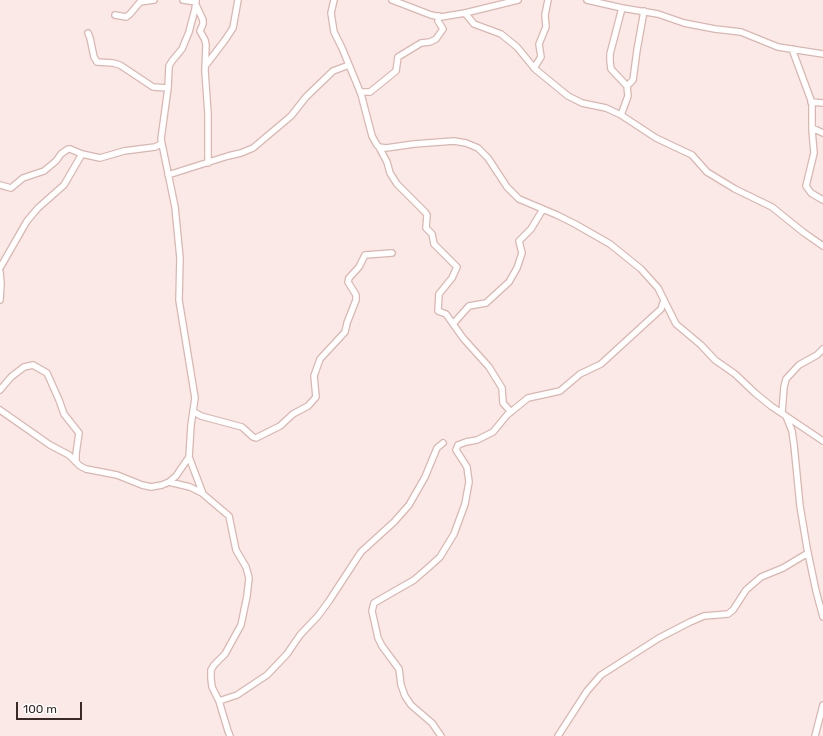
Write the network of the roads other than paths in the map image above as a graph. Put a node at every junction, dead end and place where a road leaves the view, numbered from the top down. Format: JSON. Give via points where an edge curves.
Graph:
{"nodes":[{"id":1,"x":154,"y":0,"type":"edge"},
{"id":2,"x":183,"y":0,"type":"edge"},
{"id":3,"x":238,"y":0,"type":"edge"},
{"id":4,"x":334,"y":0,"type":"edge"},
{"id":5,"x":392,"y":0,"type":"edge"},
{"id":6,"x":518,"y":0,"type":"edge"},
{"id":7,"x":548,"y":0,"type":"edge"},
{"id":8,"x":587,"y":0,"type":"edge"},
{"id":9,"x":196,"y":2,"type":"edge"},
{"id":10,"x":403,"y":2,"type":"edge"},
{"id":11,"x":610,"y":2,"type":"edge"},
{"id":12,"x":622,"y":8,"type":"junction"},
{"id":13,"x":644,"y":12,"type":"junction"},
{"id":14,"x":465,"y":13,"type":"junction"},
{"id":15,"x":115,"y":15,"type":"dead end"},
{"id":16,"x":439,"y":16,"type":"junction"},
{"id":17,"x":88,"y":33,"type":"dead end"},
{"id":18,"x":792,"y":49,"type":"junction"},
{"id":19,"x":823,"y":54,"type":"edge"},
{"id":20,"x":205,"y":65,"type":"junction"},
{"id":21,"x":349,"y":65,"type":"junction"},
{"id":22,"x":534,"y":68,"type":"junction"},
{"id":23,"x":627,"y":86,"type":"junction"},
{"id":24,"x":168,"y":88,"type":"junction"},
{"id":25,"x":360,"y":92,"type":"junction"},
{"id":26,"x":811,"y":102,"type":"junction"},
{"id":27,"x":823,"y":103,"type":"edge"},
{"id":28,"x":621,"y":114,"type":"junction"},
{"id":29,"x":812,"y":128,"type":"junction"},
{"id":30,"x":823,"y":133,"type":"edge"},
{"id":31,"x":161,"y":144,"type":"junction"},
{"id":32,"x":380,"y":147,"type":"junction"},
{"id":33,"x":82,"y":154,"type":"junction"},
{"id":34,"x":208,"y":163,"type":"junction"},
{"id":35,"x":168,"y":175,"type":"junction"},
{"id":36,"x":0,"y":185,"type":"edge"},
{"id":37,"x":823,"y":200,"type":"edge"},
{"id":38,"x":543,"y":209,"type":"junction"},
{"id":39,"x":823,"y":246,"type":"edge"},
{"id":40,"x":392,"y":253,"type":"dead end"},
{"id":41,"x":0,"y":268,"type":"edge"},
{"id":42,"x":0,"y":272,"type":"edge"},
{"id":43,"x":0,"y":300,"type":"edge"},
{"id":44,"x":664,"y":300,"type":"junction"},
{"id":45,"x":453,"y":324,"type":"junction"},
{"id":46,"x":823,"y":349,"type":"edge"},
{"id":47,"x":0,"y":390,"type":"edge"},
{"id":48,"x":0,"y":410,"type":"edge"},
{"id":49,"x":194,"y":412,"type":"junction"},
{"id":50,"x":511,"y":412,"type":"junction"},
{"id":51,"x":784,"y":414,"type":"junction"},
{"id":52,"x":823,"y":441,"type":"edge"},
{"id":53,"x":443,"y":443,"type":"dead end"},
{"id":54,"x":189,"y":457,"type":"junction"},
{"id":55,"x":76,"y":462,"type":"junction"},
{"id":56,"x":169,"y":482,"type":"junction"},
{"id":57,"x":203,"y":494,"type":"junction"},
{"id":58,"x":808,"y":553,"type":"junction"},
{"id":59,"x":823,"y":617,"type":"edge"},
{"id":60,"x":219,"y":701,"type":"junction"},
{"id":61,"x":823,"y":705,"type":"edge"},
{"id":62,"x":230,"y":736,"type":"edge"},
{"id":63,"x":441,"y":736,"type":"edge"},
{"id":64,"x":558,"y":736,"type":"edge"},
{"id":65,"x":815,"y":736,"type":"edge"}],
"edges":[{"from":1,"to":15,"type":"street","via":[[140,2],[126,17]]},
{"from":2,"to":9,"type":"street"},
{"from":3,"to":20,"type":"street","via":[[233,28]]},
{"from":4,"to":21,"type":"street","via":[[331,13],[333,26]]},
{"from":5,"to":10,"type":"street"},
{"from":6,"to":14,"type":"street"},
{"from":7,"to":22,"type":"street","via":[[546,27],[539,44],[541,57]]},
{"from":8,"to":11,"type":"street"},
{"from":9,"to":20,"type":"street","via":[[204,22],[200,31],[205,42]]},
{"from":9,"to":24,"type":"street","via":[[182,49],[169,66]]},
{"from":10,"to":16,"type":"street","via":[[430,15]]},
{"from":11,"to":12,"type":"street"},
{"from":12,"to":13,"type":"street"},
{"from":12,"to":23,"type":"street","via":[[610,61],[611,69]]},
{"from":13,"to":18,"type":"street","via":[[684,23],[746,34],[772,45]]},
{"from":13,"to":23,"type":"street","via":[[633,80]]},
{"from":14,"to":16,"type":"street"},
{"from":14,"to":22,"type":"street","via":[[474,24],[501,34],[517,47]]},
{"from":16,"to":25,"type":"street","via":[[438,21],[443,29],[436,39],[421,43],[398,57],[396,71],[370,92]]},
{"from":17,"to":24,"type":"street","via":[[97,62],[120,65],[153,87]]},
{"from":18,"to":19,"type":"street"},
{"from":18,"to":26,"type":"street"},
{"from":20,"to":34,"type":"street"},
{"from":21,"to":25,"type":"street"},
{"from":21,"to":34,"type":"street","via":[[333,71],[291,116],[253,148]]},
{"from":22,"to":28,"type":"street","via":[[582,103]]},
{"from":23,"to":28,"type":"street","via":[[628,96]]},
{"from":24,"to":31,"type":"street"},
{"from":25,"to":32,"type":"street","via":[[372,136]]},
{"from":26,"to":27,"type":"street"},
{"from":26,"to":29,"type":"street"},
{"from":28,"to":39,"type":"street","via":[[656,138],[692,155],[707,172],[772,207]]},
{"from":29,"to":30,"type":"street"},
{"from":29,"to":37,"type":"street","via":[[814,157],[806,186],[811,193]]},
{"from":31,"to":33,"type":"street","via":[[152,148],[124,151],[104,158]]},
{"from":31,"to":35,"type":"street"},
{"from":32,"to":38,"type":"street","via":[[454,141],[471,145],[484,153],[511,193]]},
{"from":32,"to":45,"type":"street","via":[[396,184],[425,212],[426,228],[432,234],[434,244],[456,267],[452,278],[439,294],[438,307],[438,312],[445,314]]},
{"from":33,"to":36,"type":"street","via":[[68,149],[44,171],[23,178],[11,188]]},
{"from":33,"to":41,"type":"street","via":[[64,185],[27,221]]},
{"from":34,"to":35,"type":"street"},
{"from":35,"to":49,"type":"street","via":[[178,232],[179,300],[193,379]]},
{"from":38,"to":44,"type":"street","via":[[558,214],[614,248],[650,278]]},
{"from":38,"to":45,"type":"street","via":[[533,226],[519,241],[522,253],[509,282],[486,304],[469,306]]},
{"from":40,"to":49,"type":"street","via":[[365,255],[358,270],[349,278],[348,282],[356,295],[356,300],[344,332],[320,359],[314,376],[316,397],[308,406],[293,414],[280,426],[256,438],[242,427]]},
{"from":42,"to":43,"type":"street"},
{"from":44,"to":50,"type":"street","via":[[659,312],[602,364],[580,374],[560,390],[528,398]]},
{"from":44,"to":51,"type":"street","via":[[676,324],[701,344],[718,363]]},
{"from":45,"to":50,"type":"street","via":[[489,367],[502,388],[503,403]]},
{"from":46,"to":51,"type":"street","via":[[799,365],[786,379]]},
{"from":47,"to":55,"type":"street","via":[[24,367],[34,365],[47,373],[64,414],[79,434]]},
{"from":48,"to":55,"type":"street"},
{"from":49,"to":54,"type":"street"},
{"from":50,"to":63,"type":"street","via":[[493,432],[477,440],[461,443],[456,448],[467,467],[469,482],[465,504],[448,545],[414,580],[376,601],[372,608],[378,638],[399,670],[405,696],[432,723]]},
{"from":51,"to":52,"type":"street"},
{"from":51,"to":58,"type":"street","via":[[792,431]]},
{"from":53,"to":60,"type":"street","via":[[437,448],[425,477],[409,505],[361,552],[329,601],[287,654],[267,675],[237,695]]},
{"from":54,"to":56,"type":"street"},
{"from":54,"to":57,"type":"street"},
{"from":55,"to":56,"type":"street","via":[[86,469],[117,475],[151,487]]},
{"from":56,"to":57,"type":"street","via":[[190,487]]},
{"from":57,"to":60,"type":"street","via":[[229,516],[236,550],[249,578],[241,625],[225,654],[211,670],[212,687]]},
{"from":58,"to":59,"type":"street"},
{"from":58,"to":64,"type":"street","via":[[761,577],[746,590],[728,614],[704,616],[690,622],[659,638],[601,675],[587,691]]},
{"from":60,"to":62,"type":"street"},
{"from":61,"to":65,"type":"street"}]}
